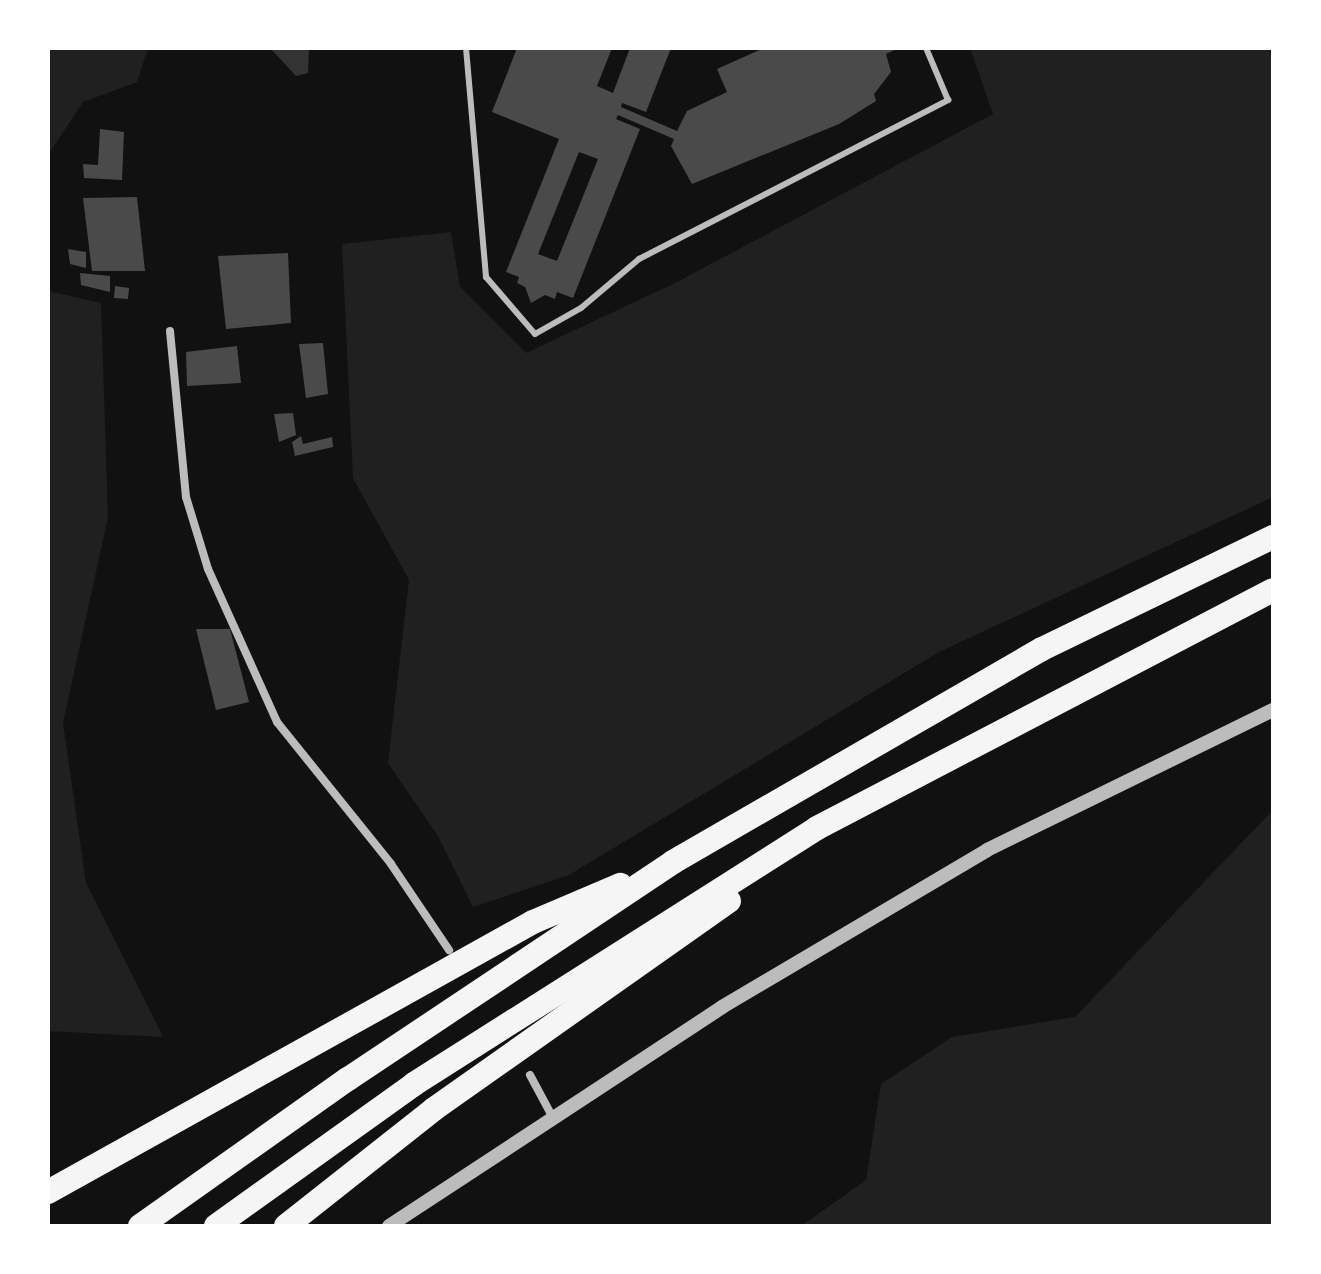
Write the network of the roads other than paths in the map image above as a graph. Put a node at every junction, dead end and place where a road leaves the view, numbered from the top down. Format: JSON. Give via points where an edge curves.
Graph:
{"nodes":[{"id":1,"x":466,"y":48,"type":"edge"},
{"id":2,"x":926,"y":48,"type":"edge"},
{"id":3,"x":170,"y":331,"type":"dead end"},
{"id":4,"x":1273,"y":537,"type":"edge"},
{"id":5,"x":1273,"y":590,"type":"edge"},
{"id":6,"x":1273,"y":710,"type":"edge"},
{"id":7,"x":933,"y":764,"type":"junction"},
{"id":8,"x":673,"y":862,"type":"junction"},
{"id":9,"x":449,"y":950,"type":"dead end"},
{"id":10,"x":530,"y":1075,"type":"dead end"},
{"id":11,"x":552,"y":1116,"type":"junction"},
{"id":12,"x":48,"y":1192,"type":"edge"},
{"id":13,"x":140,"y":1226,"type":"edge"},
{"id":14,"x":216,"y":1226,"type":"edge"},
{"id":15,"x":286,"y":1226,"type":"edge"},
{"id":16,"x":389,"y":1226,"type":"edge"}],
"edges":[{"from":1,"to":2,"type":"lane","via":[[486,277],[535,334],[581,308],[639,259],[948,100]]},
{"from":3,"to":9,"type":"street","via":[[186,497],[208,569],[277,722],[391,864]]},
{"from":4,"to":8,"type":"highway","via":[[1028,656]]},
{"from":5,"to":7,"type":"highway"},
{"from":6,"to":11,"type":"street","via":[[987,850],[722,1007]]},
{"from":7,"to":14,"type":"highway","via":[[817,828],[414,1084]]},
{"from":7,"to":15,"type":"highway","via":[[660,947],[434,1109]]},
{"from":8,"to":12,"type":"highway","via":[[533,922]]},
{"from":8,"to":13,"type":"highway","via":[[348,1079]]},
{"from":10,"to":11,"type":"street"},
{"from":11,"to":16,"type":"street"}]}
